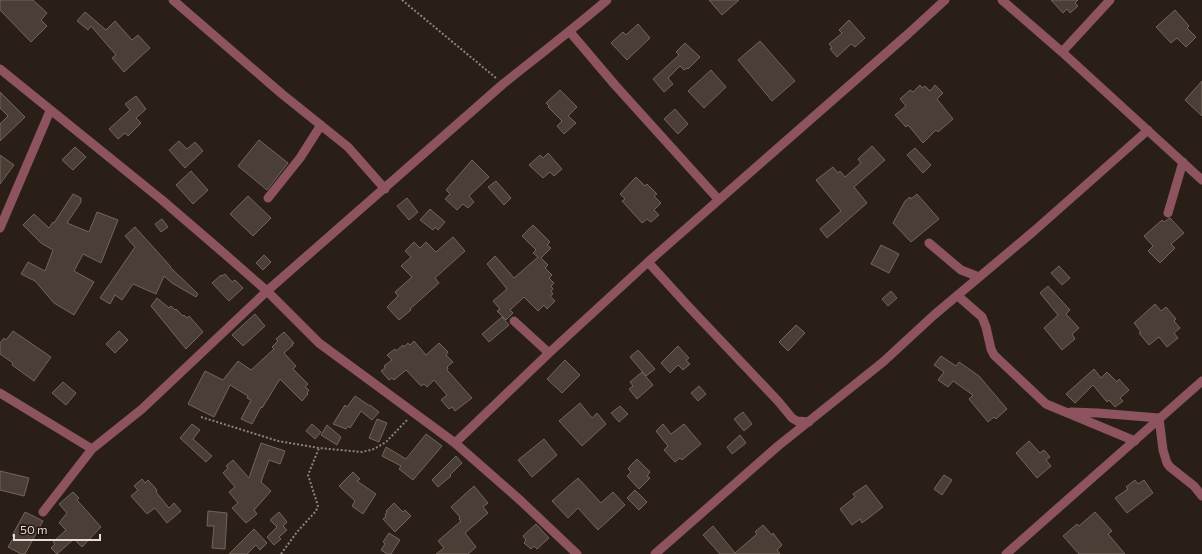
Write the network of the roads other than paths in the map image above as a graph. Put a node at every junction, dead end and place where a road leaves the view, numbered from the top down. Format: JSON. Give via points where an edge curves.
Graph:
{"nodes":[{"id":1,"x":173,"y":0,"type":"edge"},
{"id":2,"x":607,"y":0,"type":"edge"},
{"id":3,"x":945,"y":0,"type":"edge"},
{"id":4,"x":1002,"y":0,"type":"edge"},
{"id":5,"x":1110,"y":0,"type":"edge"},
{"id":6,"x":570,"y":32,"type":"junction"},
{"id":7,"x":1062,"y":52,"type":"junction"},
{"id":8,"x":0,"y":69,"type":"edge"},
{"id":9,"x":50,"y":110,"type":"junction"},
{"id":10,"x":321,"y":125,"type":"junction"},
{"id":11,"x":1148,"y":130,"type":"junction"},
{"id":12,"x":1183,"y":162,"type":"junction"},
{"id":13,"x":1202,"y":180,"type":"edge"},
{"id":14,"x":385,"y":189,"type":"junction"},
{"id":15,"x":268,"y":198,"type":"dead end"},
{"id":16,"x":718,"y":199,"type":"junction"},
{"id":17,"x":1168,"y":214,"type":"dead end"},
{"id":18,"x":0,"y":228,"type":"edge"},
{"id":19,"x":929,"y":242,"type":"dead end"},
{"id":20,"x":648,"y":262,"type":"junction"},
{"id":21,"x":979,"y":278,"type":"junction"},
{"id":22,"x":267,"y":291,"type":"junction"},
{"id":23,"x":958,"y":296,"type":"junction"},
{"id":24,"x":514,"y":321,"type":"dead end"},
{"id":25,"x":549,"y":353,"type":"junction"},
{"id":26,"x":1202,"y":381,"type":"edge"},
{"id":27,"x":0,"y":393,"type":"edge"},
{"id":28,"x":1064,"y":411,"type":"junction"},
{"id":29,"x":1159,"y":418,"type":"junction"},
{"id":30,"x":809,"y":422,"type":"junction"},
{"id":31,"x":1135,"y":441,"type":"junction"},
{"id":32,"x":455,"y":443,"type":"junction"},
{"id":33,"x":92,"y":449,"type":"junction"},
{"id":34,"x":1202,"y":496,"type":"edge"},
{"id":35,"x":42,"y":512,"type":"dead end"},
{"id":36,"x":577,"y":554,"type":"edge"},
{"id":37,"x":655,"y":554,"type":"edge"},
{"id":38,"x":1006,"y":554,"type":"edge"}],
"edges":[{"from":1,"to":10,"type":"street"},
{"from":2,"to":6,"type":"street"},
{"from":3,"to":16,"type":"street"},
{"from":4,"to":7,"type":"street"},
{"from":5,"to":7,"type":"street"},
{"from":6,"to":14,"type":"street","via":[[503,84]]},
{"from":6,"to":16,"type":"street"},
{"from":7,"to":11,"type":"street"},
{"from":8,"to":9,"type":"street"},
{"from":9,"to":18,"type":"street"},
{"from":9,"to":22,"type":"street","via":[[162,200]]},
{"from":10,"to":14,"type":"street","via":[[348,147]]},
{"from":10,"to":15,"type":"street","via":[[300,158]]},
{"from":11,"to":12,"type":"street"},
{"from":11,"to":21,"type":"street"},
{"from":12,"to":13,"type":"street"},
{"from":12,"to":17,"type":"street"},
{"from":14,"to":22,"type":"street"},
{"from":16,"to":20,"type":"street"},
{"from":19,"to":21,"type":"street","via":[[961,270]]},
{"from":20,"to":25,"type":"street"},
{"from":20,"to":30,"type":"street","via":[[792,418]]},
{"from":21,"to":23,"type":"street"},
{"from":22,"to":32,"type":"street","via":[[319,343]]},
{"from":22,"to":33,"type":"street","via":[[142,409]]},
{"from":23,"to":28,"type":"street","via":[[982,317],[994,355],[1046,404]]},
{"from":23,"to":30,"type":"street","via":[[884,362]]},
{"from":24,"to":25,"type":"street"},
{"from":25,"to":32,"type":"street"},
{"from":26,"to":29,"type":"street"},
{"from":27,"to":33,"type":"street"},
{"from":28,"to":29,"type":"street"},
{"from":28,"to":31,"type":"street"},
{"from":29,"to":31,"type":"street"},
{"from":29,"to":34,"type":"street","via":[[1162,450],[1167,463]]},
{"from":30,"to":37,"type":"street","via":[[772,451]]},
{"from":31,"to":38,"type":"street"},
{"from":32,"to":36,"type":"street","via":[[521,500]]},
{"from":33,"to":35,"type":"street"}]}
